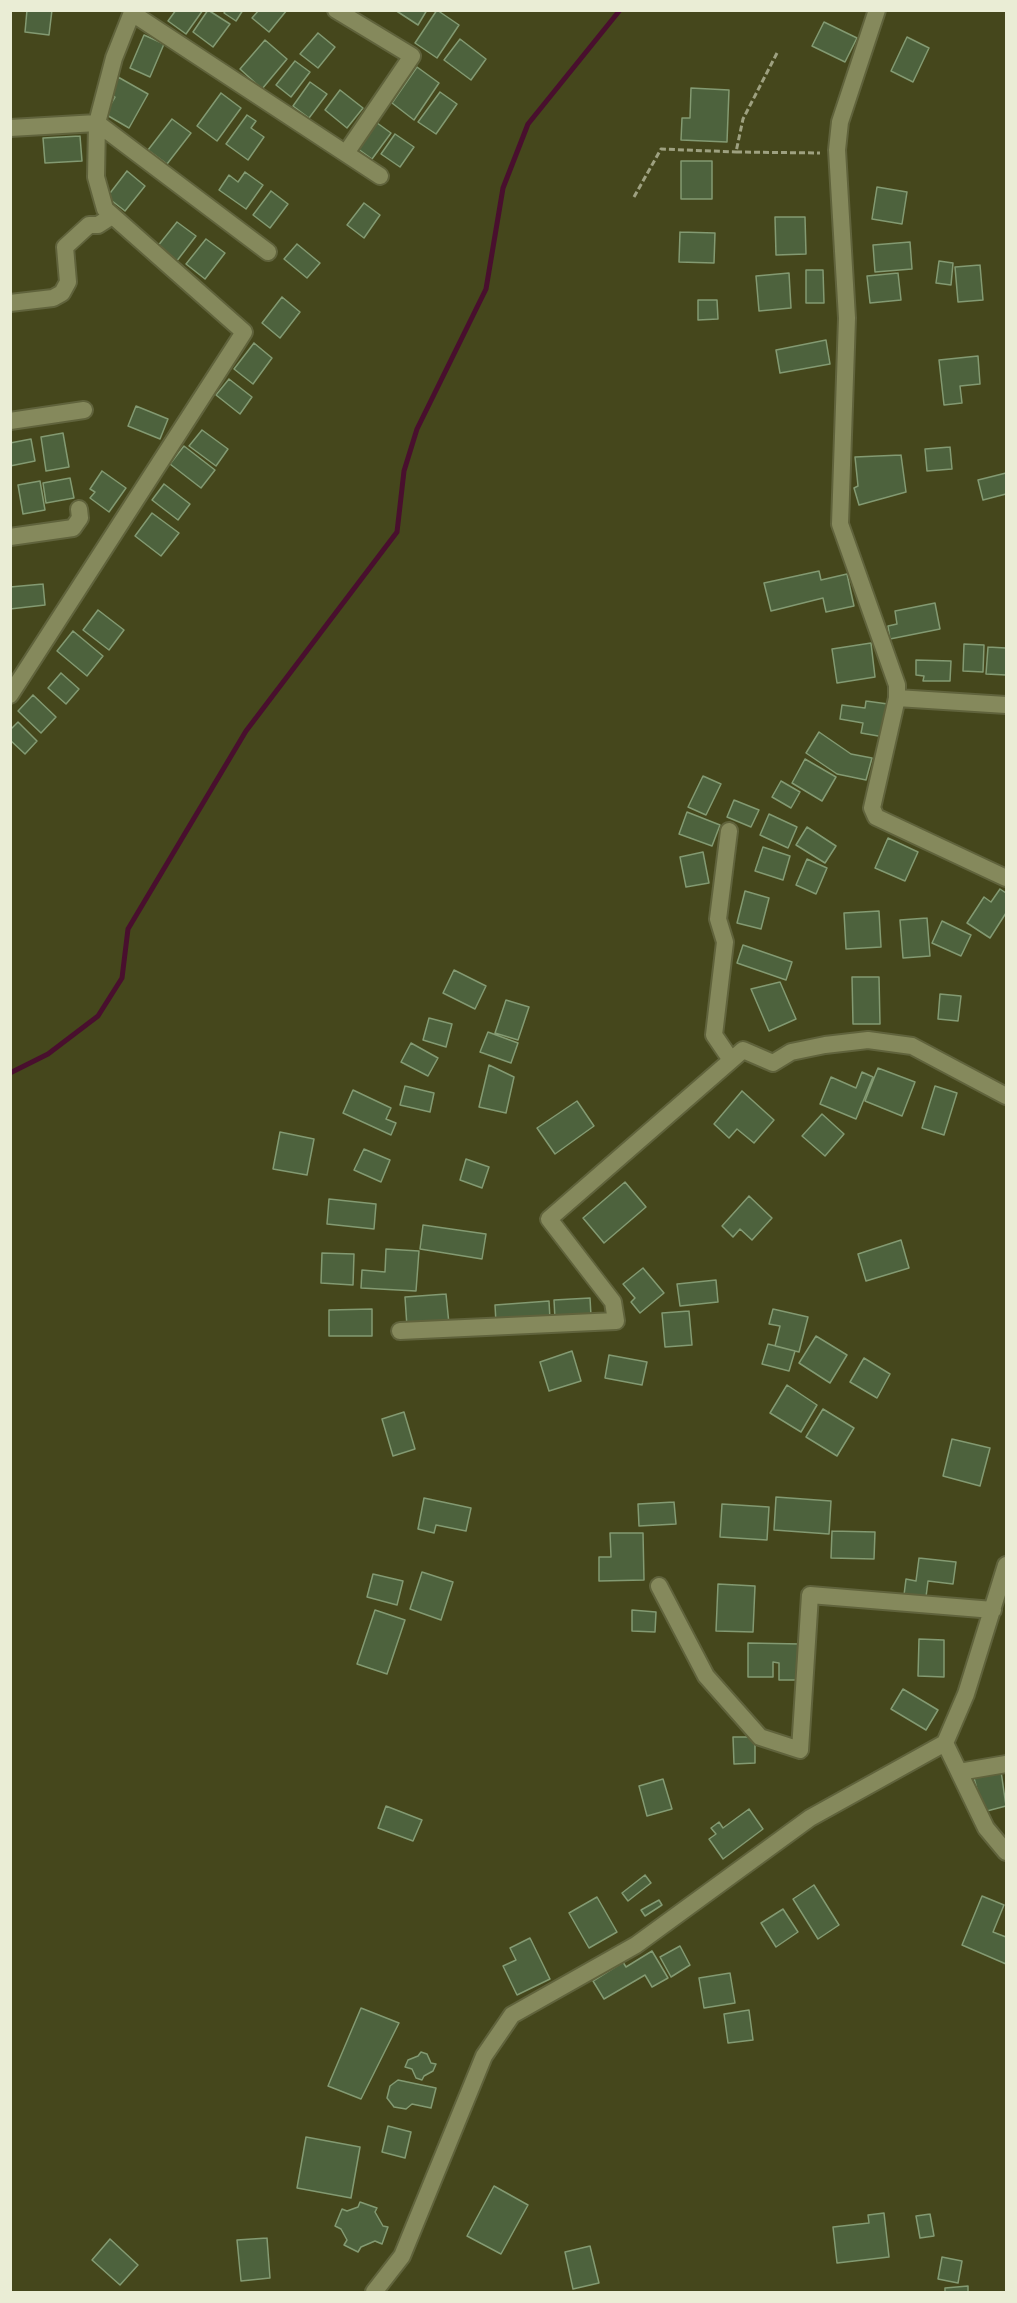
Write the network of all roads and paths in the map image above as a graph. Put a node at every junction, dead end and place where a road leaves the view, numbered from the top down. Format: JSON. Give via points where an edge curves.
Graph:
{"nodes":[{"id":1,"x":336,"y":10,"type":"edge"},
{"id":2,"x":877,"y":10,"type":"edge"},
{"id":3,"x":132,"y":12,"type":"edge"},
{"id":4,"x":777,"y":53,"type":"dead end"},
{"id":5,"x":97,"y":123,"type":"junction"},
{"id":6,"x":10,"y":128,"type":"edge"},
{"id":7,"x":736,"y":152,"type":"junction"},
{"id":8,"x":346,"y":153,"type":"junction"},
{"id":9,"x":837,"y":153,"type":"junction"},
{"id":10,"x":380,"y":176,"type":"dead end"},
{"id":11,"x":634,"y":197,"type":"dead end"},
{"id":12,"x":112,"y":216,"type":"junction"},
{"id":13,"x":268,"y":252,"type":"dead end"},
{"id":14,"x":10,"y":303,"type":"edge"},
{"id":15,"x":84,"y":410,"type":"dead end"},
{"id":16,"x":10,"y":421,"type":"edge"},
{"id":17,"x":79,"y":508,"type":"dead end"},
{"id":18,"x":10,"y":537,"type":"edge"},
{"id":19,"x":10,"y":695,"type":"edge"},
{"id":20,"x":897,"y":698,"type":"junction"},
{"id":21,"x":1006,"y":705,"type":"edge"},
{"id":22,"x":729,"y":831,"type":"dead end"},
{"id":23,"x":1006,"y":878,"type":"edge"},
{"id":24,"x":731,"y":1060,"type":"junction"},
{"id":25,"x":1006,"y":1096,"type":"edge"},
{"id":26,"x":400,"y":1331,"type":"dead end"},
{"id":27,"x":1006,"y":1565,"type":"edge"},
{"id":28,"x":659,"y":1586,"type":"dead end"},
{"id":29,"x":993,"y":1610,"type":"junction"},
{"id":30,"x":945,"y":1743,"type":"junction"},
{"id":31,"x":1006,"y":1764,"type":"edge"},
{"id":32,"x":959,"y":1772,"type":"junction"},
{"id":33,"x":1006,"y":1852,"type":"edge"},
{"id":34,"x":374,"y":2292,"type":"edge"}],
"edges":[{"from":1,"to":8,"type":"street","via":[[412,56]]},
{"from":2,"to":9,"type":"street","via":[[840,122]]},
{"from":3,"to":5,"type":"street","via":[[114,58]]},
{"from":3,"to":8,"type":"street"},
{"from":4,"to":7,"type":"path","via":[[742,119]]},
{"from":5,"to":6,"type":"street"},
{"from":5,"to":12,"type":"street","via":[[96,177],[105,209]]},
{"from":5,"to":13,"type":"street"},
{"from":7,"to":9,"type":"path"},
{"from":7,"to":11,"type":"path","via":[[661,149]]},
{"from":8,"to":10,"type":"street"},
{"from":9,"to":20,"type":"street","via":[[847,318],[840,524],[897,685]]},
{"from":12,"to":14,"type":"street","via":[[98,225],[89,225],[65,248],[68,282],[62,293],[53,298]]},
{"from":12,"to":19,"type":"street","via":[[244,332]]},
{"from":15,"to":16,"type":"street"},
{"from":17,"to":18,"type":"street","via":[[80,518],[73,528]]},
{"from":20,"to":21,"type":"street"},
{"from":20,"to":23,"type":"street","via":[[872,808],[876,817]]},
{"from":22,"to":24,"type":"street","via":[[718,919],[725,942],[714,1035]]},
{"from":24,"to":25,"type":"street","via":[[743,1050],[773,1063],[802,1050],[868,1040],[912,1046]]},
{"from":24,"to":26,"type":"street","via":[[549,1219],[613,1302],[616,1321]]},
{"from":27,"to":29,"type":"street"},
{"from":28,"to":29,"type":"street","via":[[706,1677],[760,1737],[800,1750],[810,1595]]},
{"from":29,"to":30,"type":"street","via":[[966,1694]]},
{"from":30,"to":32,"type":"street"},
{"from":30,"to":34,"type":"street","via":[[810,1818],[636,1945],[512,2015],[484,2056],[402,2256]]},
{"from":31,"to":32,"type":"street"},
{"from":32,"to":33,"type":"street","via":[[986,1828]]}]}
